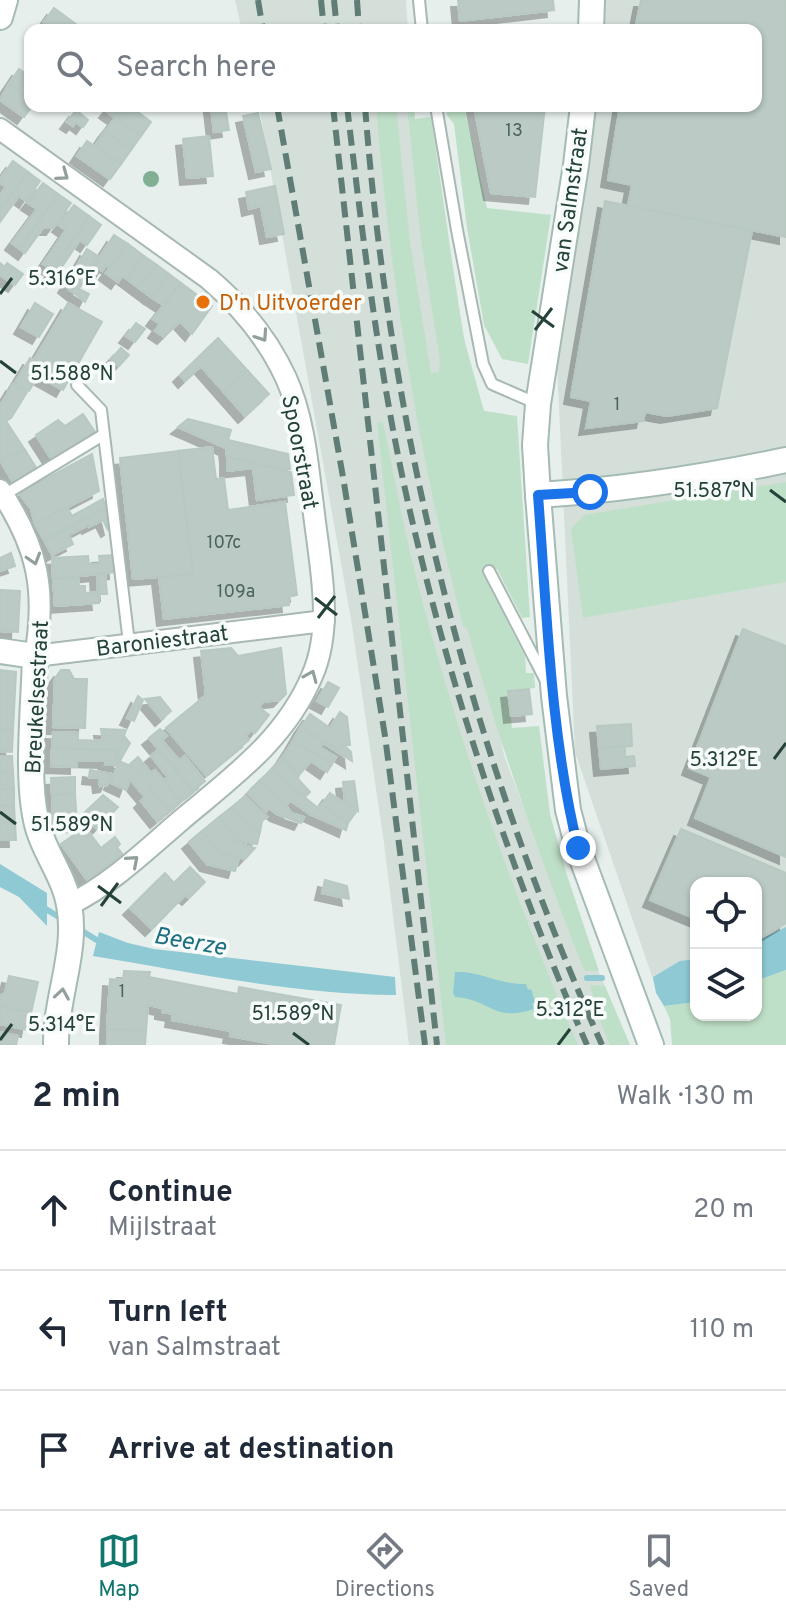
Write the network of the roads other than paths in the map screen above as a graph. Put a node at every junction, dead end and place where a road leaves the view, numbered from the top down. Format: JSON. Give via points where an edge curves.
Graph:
{"nodes":[{"id":1,"x":5,"y":0,"type":"edge"},
{"id":2,"x":419,"y":0,"type":"edge"},
{"id":3,"x":592,"y":0,"type":"edge"},
{"id":4,"x":0,"y":17,"type":"edge"},
{"id":5,"x":421,"y":24,"type":"edge"},
{"id":6,"x":591,"y":24,"type":"edge"},
{"id":7,"x":437,"y":112,"type":"edge"},
{"id":8,"x":582,"y":112,"type":"edge"},
{"id":9,"x":0,"y":129,"type":"edge"},
{"id":10,"x":77,"y":385,"type":"dead end"},
{"id":11,"x":538,"y":404,"type":"junction"},
{"id":12,"x":103,"y":435,"type":"junction"},
{"id":13,"x":786,"y":460,"type":"edge"},
{"id":14,"x":2,"y":493,"type":"edge"},
{"id":15,"x":538,"y":495,"type":"junction"},
{"id":16,"x":489,"y":571,"type":"dead end"},
{"id":17,"x":324,"y":621,"type":"junction"},
{"id":18,"x":129,"y":643,"type":"junction"},
{"id":19,"x":0,"y":651,"type":"edge"},
{"id":20,"x":35,"y":656,"type":"junction"},
{"id":21,"x":554,"y":696,"type":"junction"},
{"id":22,"x":70,"y":909,"type":"junction"},
{"id":23,"x":56,"y":1045,"type":"edge"},
{"id":24,"x":651,"y":1045,"type":"edge"}],
"edges":[{"from":1,"to":4,"type":"street"},
{"from":2,"to":5,"type":"lane"},
{"from":3,"to":6,"type":"street"},
{"from":7,"to":11,"type":"lane","via":[[483,364],[492,384]]},
{"from":8,"to":11,"type":"street","name":"van Salmstraat"},
{"from":9,"to":17,"type":"street","name":"Spoorstraat","one_way":true,"via":[[209,279],[261,334],[296,406]]},
{"from":10,"to":12,"type":"lane","via":[[101,410]]},
{"from":11,"to":15,"type":"street","name":"van Salmstraat"},
{"from":12,"to":14,"type":"lane"},
{"from":12,"to":18,"type":"lane"},
{"from":13,"to":15,"type":"street"},
{"from":14,"to":20,"type":"street","name":"Breukelsestraat","one_way":true,"via":[[36,560],[41,625]]},
{"from":15,"to":21,"type":"street","name":"van Salmstraat"},
{"from":16,"to":21,"type":"lane"},
{"from":17,"to":18,"type":"street","name":"Baroniestraat"},
{"from":22,"to":17,"type":"street","name":"Spoorstraat","one_way":true,"via":[[226,785],[277,734],[306,690],[319,657]]},
{"from":18,"to":20,"type":"street","name":"Baroniestraat"},
{"from":19,"to":20,"type":"street","name":"Baroniestraat"},
{"from":20,"to":22,"type":"street","name":"Breukelsestraat","via":[[32,795],[36,822]]},
{"from":21,"to":24,"type":"street","name":"van Salmstraat","via":[[578,848]]},
{"from":23,"to":22,"type":"street","one_way":true}]}
